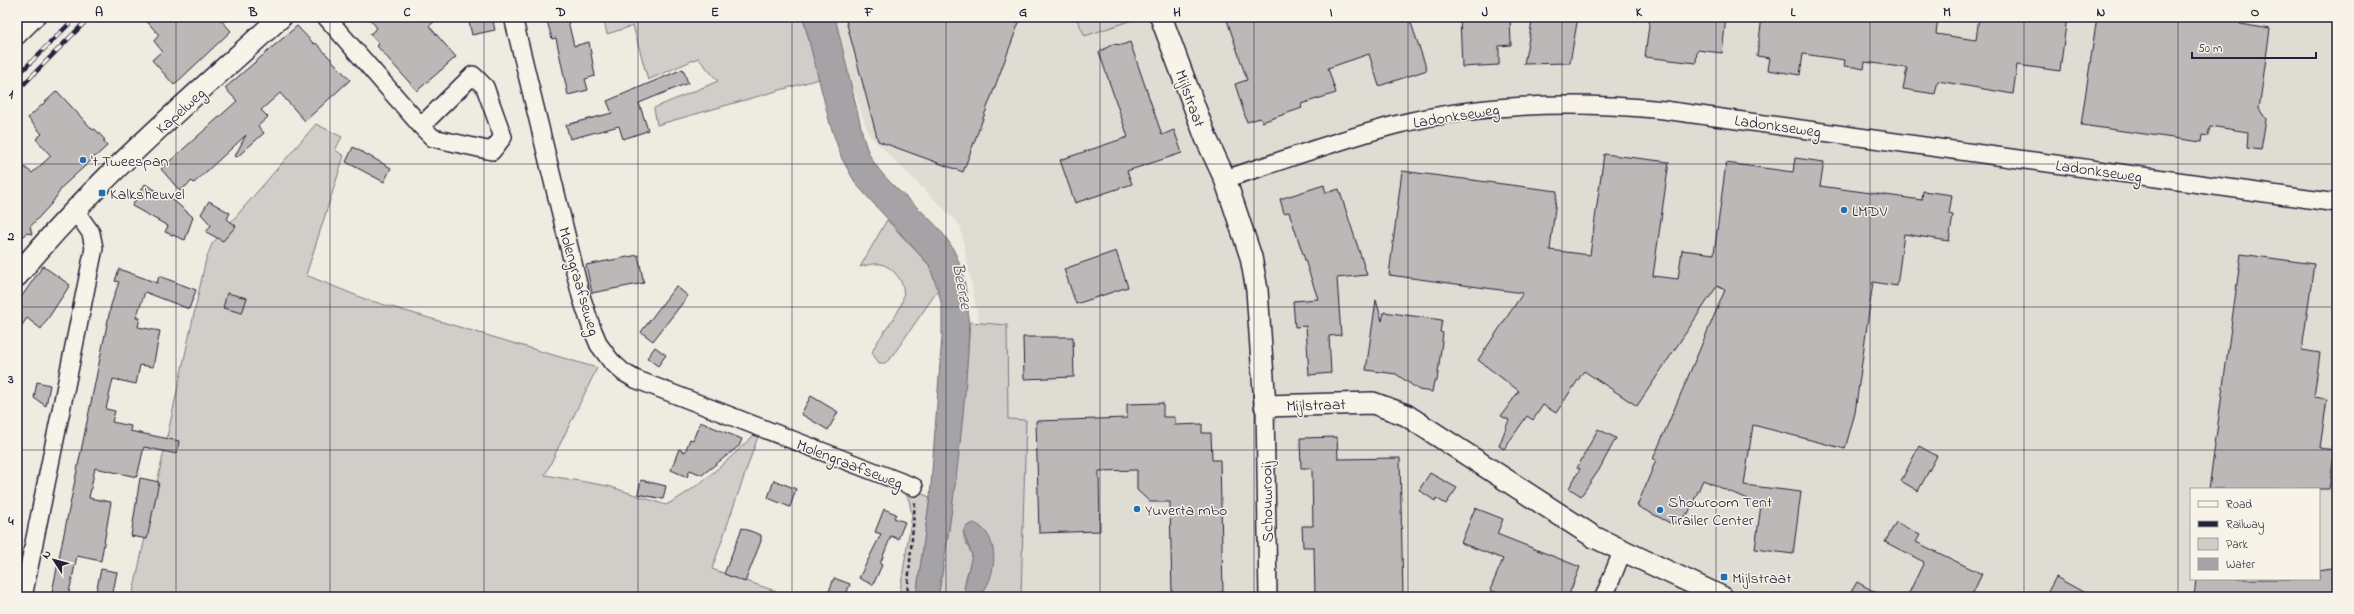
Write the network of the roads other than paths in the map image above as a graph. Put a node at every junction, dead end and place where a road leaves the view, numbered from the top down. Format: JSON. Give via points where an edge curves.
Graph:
{"nodes":[{"id":1,"x":36,"y":17,"type":"edge"},
{"id":2,"x":281,"y":17,"type":"edge"},
{"id":3,"x":326,"y":17,"type":"edge"},
{"id":4,"x":513,"y":17,"type":"edge"},
{"id":5,"x":1161,"y":17,"type":"edge"},
{"id":6,"x":17,"y":36,"type":"edge"},
{"id":7,"x":421,"y":126,"type":"junction"},
{"id":8,"x":1225,"y":179,"type":"junction"},
{"id":9,"x":2337,"y":203,"type":"edge"},
{"id":10,"x":74,"y":209,"type":"junction"},
{"id":11,"x":17,"y":276,"type":"edge"},
{"id":12,"x":1265,"y":406,"type":"junction"},
{"id":13,"x":914,"y":487,"type":"road end"},
{"id":14,"x":1622,"y":552,"type":"junction"},
{"id":15,"x":23,"y":597,"type":"edge"},
{"id":16,"x":1268,"y":597,"type":"edge"},
{"id":17,"x":1604,"y":597,"type":"edge"},
{"id":18,"x":1722,"y":597,"type":"edge"}],
"edges":[{"from":1,"to":6,"type":"street"},
{"from":2,"to":10,"type":"main road","name":"Kapelweg","via":[[112,171]]},
{"from":3,"to":7,"type":"street"},
{"from":4,"to":13,"type":"street","name":"Molengraafseweg","via":[[581,296],[599,344],[611,361],[635,379]]},
{"from":5,"to":8,"type":"main road","name":"Mijlstraat","via":[[1206,138]]},
{"from":7,"to":7,"type":"street","via":[[473,75],[485,87],[503,136],[492,151],[433,138]]},
{"from":8,"to":9,"type":"street","name":"Ladonkseweg","via":[[1406,123],[1466,112],[1534,104],[1613,105]]},
{"from":8,"to":12,"type":"main road","name":"Mijlstraat","via":[[1251,257],[1258,290]]},
{"from":10,"to":11,"type":"main road","name":"Kapelweg"},
{"from":10,"to":15,"type":"street","via":[[91,233],[94,248]]},
{"from":12,"to":14,"type":"main road","name":"Mijlstraat","via":[[1373,403],[1406,415],[1563,519]]},
{"from":12,"to":16,"type":"street","name":"Schouwrooij"},
{"from":14,"to":17,"type":"street"},
{"from":14,"to":18,"type":"main road","name":"Mijlstraat"}]}
